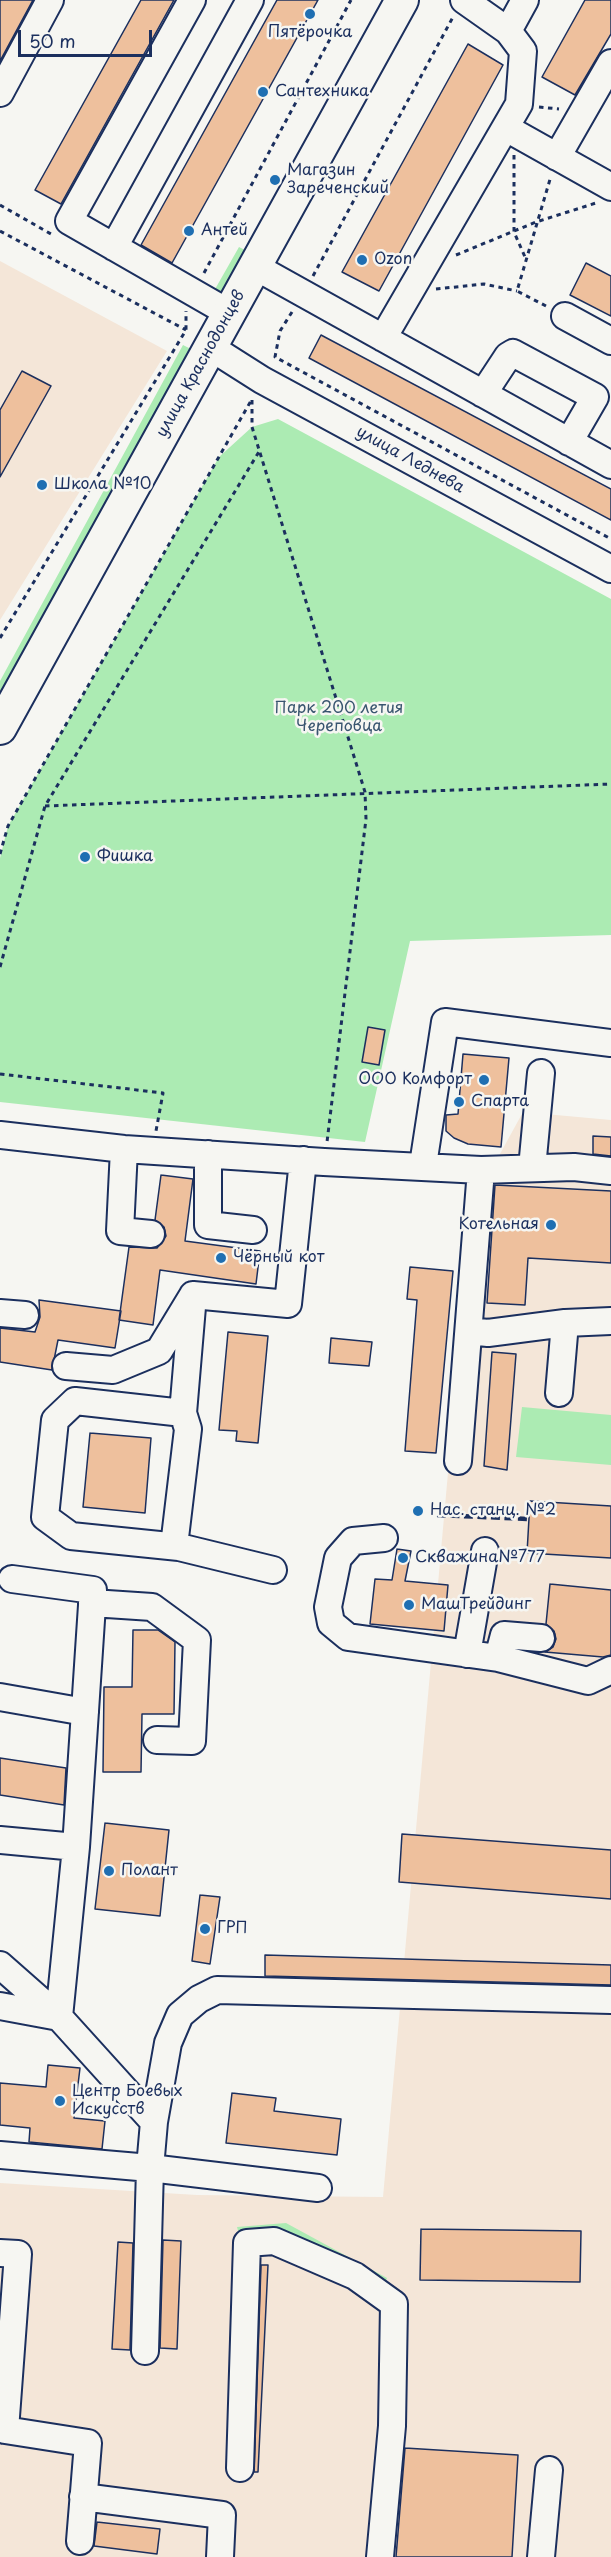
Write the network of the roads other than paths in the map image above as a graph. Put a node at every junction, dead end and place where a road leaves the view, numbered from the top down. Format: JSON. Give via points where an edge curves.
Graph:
{"nodes":[{"id":1,"x":50,"y":0,"type":"edge"},
{"id":2,"x":192,"y":0,"type":"edge"},
{"id":3,"x":249,"y":0,"type":"edge"},
{"id":4,"x":402,"y":0,"type":"edge"},
{"id":5,"x":525,"y":0,"type":"edge"},
{"id":6,"x":460,"y":5,"type":"edge"},
{"id":7,"x":508,"y":31,"type":"junction"},
{"id":8,"x":611,"y":63,"type":"edge"},
{"id":9,"x":0,"y":93,"type":"edge"},
{"id":10,"x":510,"y":130,"type":"junction"},
{"id":11,"x":557,"y":157,"type":"junction"},
{"id":12,"x":606,"y":194,"type":"edge"},
{"id":13,"x":114,"y":247,"type":"junction"},
{"id":14,"x":254,"y":266,"type":"junction"},
{"id":15,"x":229,"y":313,"type":"junction"},
{"id":16,"x":565,"y":316,"type":"road end"},
{"id":17,"x":198,"y":338,"type":"junction"},
{"id":18,"x":383,"y":338,"type":"junction"},
{"id":19,"x":611,"y":341,"type":"edge"},
{"id":20,"x":483,"y":394,"type":"junction"},
{"id":21,"x":569,"y":442,"type":"junction"},
{"id":22,"x":611,"y":464,"type":"edge"},
{"id":23,"x":611,"y":569,"type":"edge"},
{"id":24,"x":0,"y":728,"type":"edge"},
{"id":25,"x":611,"y":1043,"type":"edge"},
{"id":26,"x":541,"y":1073,"type":"dead end"},
{"id":27,"x":0,"y":1135,"type":"edge"},
{"id":28,"x":124,"y":1149,"type":"junction"},
{"id":29,"x":208,"y":1154,"type":"junction"},
{"id":30,"x":314,"y":1161,"type":"junction"},
{"id":31,"x":423,"y":1166,"type":"junction"},
{"id":32,"x":532,"y":1168,"type":"junction"},
{"id":33,"x":481,"y":1170,"type":"junction"},
{"id":34,"x":611,"y":1171,"type":"edge"},
{"id":35,"x":253,"y":1230,"type":"dead end"},
{"id":36,"x":151,"y":1234,"type":"dead end"},
{"id":37,"x":193,"y":1295,"type":"junction"},
{"id":38,"x":611,"y":1321,"type":"edge"},
{"id":39,"x":565,"y":1323,"type":"junction"},
{"id":40,"x":469,"y":1331,"type":"junction"},
{"id":41,"x":66,"y":1366,"type":"dead end"},
{"id":42,"x":559,"y":1393,"type":"dead end"},
{"id":43,"x":183,"y":1413,"type":"junction"},
{"id":44,"x":458,"y":1461,"type":"dead end"},
{"id":45,"x":384,"y":1538,"type":"dead end"},
{"id":46,"x":174,"y":1546,"type":"junction"},
{"id":47,"x":485,"y":1551,"type":"dead end"},
{"id":48,"x":273,"y":1570,"type":"dead end"},
{"id":49,"x":12,"y":1579,"type":"dead end"},
{"id":50,"x":92,"y":1603,"type":"junction"},
{"id":51,"x":541,"y":1638,"type":"dead end"},
{"id":52,"x":466,"y":1654,"type":"junction"},
{"id":53,"x":498,"y":1658,"type":"junction"},
{"id":54,"x":611,"y":1670,"type":"edge"},
{"id":55,"x":0,"y":1697,"type":"edge"},
{"id":56,"x":85,"y":1712,"type":"junction"},
{"id":57,"x":157,"y":1740,"type":"dead end"},
{"id":58,"x":0,"y":1840,"type":"edge"},
{"id":59,"x":76,"y":1846,"type":"junction"},
{"id":60,"x":0,"y":1965,"type":"edge"},
{"id":61,"x":611,"y":2000,"type":"edge"},
{"id":62,"x":0,"y":2006,"type":"edge"},
{"id":63,"x":59,"y":2017,"type":"junction"},
{"id":64,"x":154,"y":2122,"type":"junction"},
{"id":65,"x":0,"y":2156,"type":"edge"},
{"id":66,"x":150,"y":2168,"type":"junction"},
{"id":67,"x":318,"y":2188,"type":"dead end"},
{"id":68,"x":0,"y":2253,"type":"edge"},
{"id":69,"x":145,"y":2351,"type":"dead end"},
{"id":70,"x":240,"y":2468,"type":"dead end"},
{"id":71,"x":549,"y":2470,"type":"dead end"},
{"id":72,"x":83,"y":2497,"type":"junction"},
{"id":73,"x":80,"y":2541,"type":"dead end"},
{"id":74,"x":220,"y":2557,"type":"edge"},
{"id":75,"x":380,"y":2557,"type":"edge"},
{"id":76,"x":541,"y":2557,"type":"edge"}],
"edges":[{"from":1,"to":9,"type":"street"},
{"from":2,"to":13,"type":"street","via":[[69,221]]},
{"from":3,"to":13,"type":"street"},
{"from":4,"to":14,"type":"main road","name":"улица Краснодонцев"},
{"from":5,"to":7,"type":"street"},
{"from":6,"to":7,"type":"street"},
{"from":7,"to":10,"type":"street","via":[[524,51],[519,104]]},
{"from":8,"to":11,"type":"street"},
{"from":10,"to":11,"type":"street"},
{"from":10,"to":18,"type":"street"},
{"from":11,"to":12,"type":"street"},
{"from":13,"to":15,"type":"street"},
{"from":14,"to":15,"type":"main road","name":"улица Краснодонцев"},
{"from":14,"to":18,"type":"street"},
{"from":15,"to":17,"type":"main road","name":"улица Краснодонцев"},
{"from":16,"to":19,"type":"street"},
{"from":17,"to":23,"type":"street","name":"улица Леднева","via":[[262,380]]},
{"from":17,"to":24,"type":"main road","name":"улица Краснодонцев"},
{"from":18,"to":20,"type":"street"},
{"from":20,"to":21,"type":"street"},
{"from":20,"to":21,"type":"street","via":[[513,353],[595,397]]},
{"from":21,"to":22,"type":"street"},
{"from":25,"to":31,"type":"street","via":[[445,1022]]},
{"from":26,"to":32,"type":"street"},
{"from":27,"to":28,"type":"street"},
{"from":28,"to":29,"type":"street"},
{"from":28,"to":36,"type":"street","via":[[120,1231]]},
{"from":29,"to":30,"type":"street"},
{"from":29,"to":35,"type":"street","via":[[208,1225]]},
{"from":30,"to":31,"type":"street"},
{"from":30,"to":37,"type":"street","via":[[288,1304]]},
{"from":31,"to":33,"type":"street"},
{"from":32,"to":33,"type":"street"},
{"from":32,"to":34,"type":"street"},
{"from":33,"to":40,"type":"street"},
{"from":37,"to":41,"type":"street","via":[[159,1351],[113,1370]]},
{"from":37,"to":43,"type":"street"},
{"from":38,"to":39,"type":"street"},
{"from":39,"to":40,"type":"street","via":[[488,1333]]},
{"from":39,"to":42,"type":"street"},
{"from":40,"to":44,"type":"street"},
{"from":43,"to":46,"type":"street","via":[[188,1429]]},
{"from":43,"to":46,"type":"street","via":[[75,1401],[55,1420],[45,1517],[71,1536]]},
{"from":45,"to":52,"type":"street","via":[[353,1541],[338,1558],[328,1607],[331,1623],[348,1637]]},
{"from":46,"to":48,"type":"street"},
{"from":47,"to":52,"type":"street"},
{"from":49,"to":50,"type":"street","via":[[93,1590]]},
{"from":50,"to":56,"type":"street"},
{"from":50,"to":57,"type":"street","via":[[152,1607],[197,1640],[192,1741]]},
{"from":51,"to":53,"type":"street","via":[[504,1635]]},
{"from":52,"to":53,"type":"street"},
{"from":53,"to":54,"type":"street","via":[[588,1681]]},
{"from":55,"to":56,"type":"street"},
{"from":56,"to":59,"type":"street"},
{"from":58,"to":59,"type":"street"},
{"from":59,"to":63,"type":"street"},
{"from":60,"to":63,"type":"street"},
{"from":61,"to":64,"type":"street","via":[[217,1990],[180,2015],[168,2043]]},
{"from":62,"to":63,"type":"street"},
{"from":63,"to":64,"type":"street"},
{"from":64,"to":66,"type":"street"},
{"from":65,"to":66,"type":"street"},
{"from":66,"to":67,"type":"street"},
{"from":66,"to":69,"type":"street"},
{"from":68,"to":72,"type":"street","via":[[18,2254],[5,2430],[88,2443]]},
{"from":70,"to":75,"type":"street","via":[[247,2243],[274,2241],[356,2276],[394,2304],[392,2426]]},
{"from":71,"to":76,"type":"street"},
{"from":72,"to":73,"type":"street"},
{"from":72,"to":74,"type":"street","via":[[222,2515]]}]}
